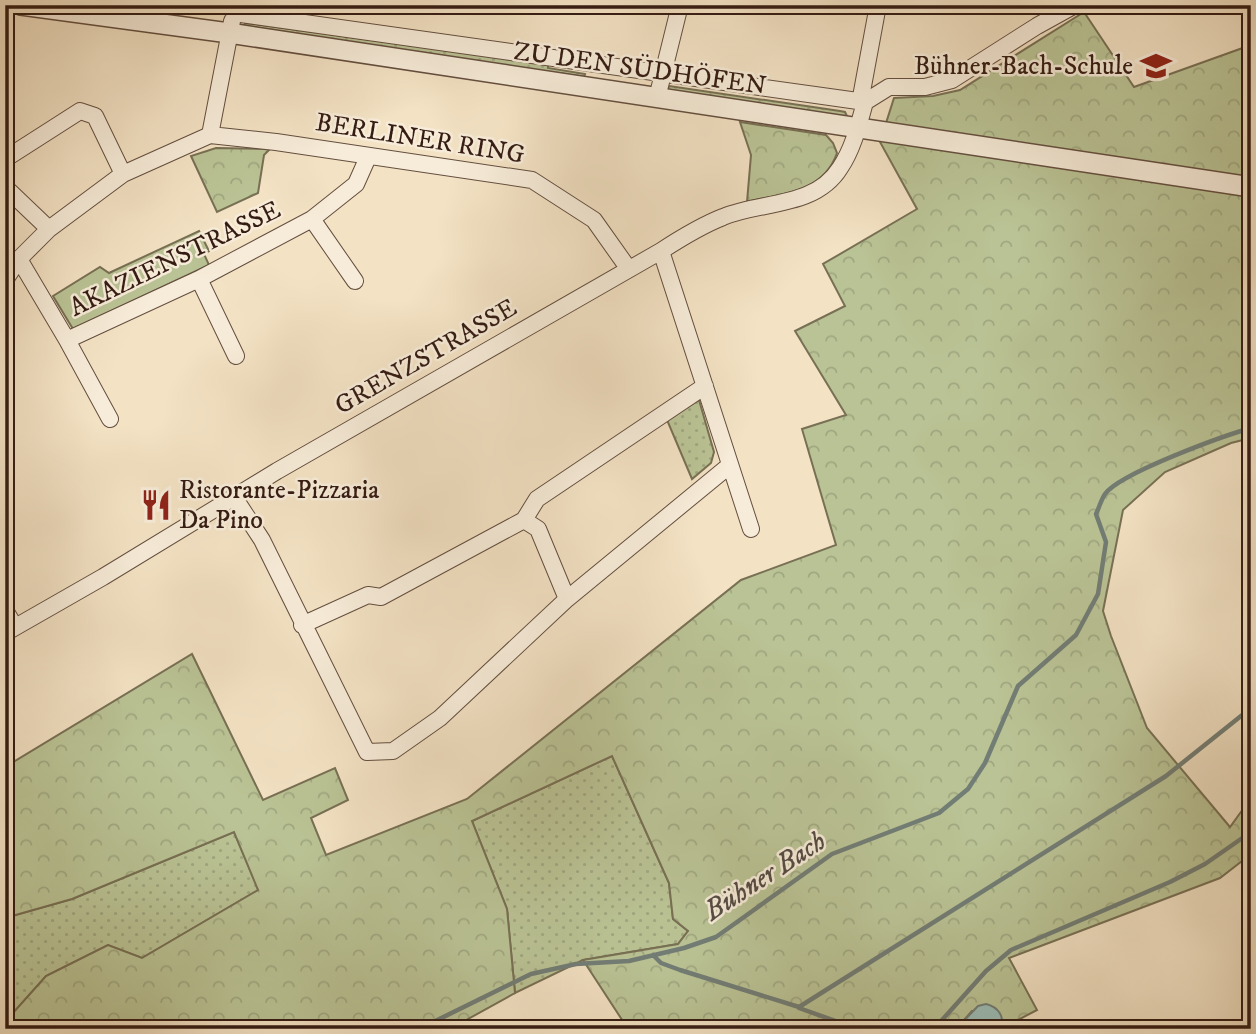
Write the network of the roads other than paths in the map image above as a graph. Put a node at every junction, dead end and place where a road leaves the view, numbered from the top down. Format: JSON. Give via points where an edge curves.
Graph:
{"nodes":[{"id":1,"x":21,"y":5,"type":"edge"},
{"id":2,"x":680,"y":5,"type":"edge"},
{"id":3,"x":877,"y":5,"type":"edge"},
{"id":4,"x":1075,"y":5,"type":"edge"},
{"id":5,"x":235,"y":9,"type":"edge"},
{"id":6,"x":229,"y":33,"type":"junction"},
{"id":7,"x":663,"y":73,"type":"junction"},
{"id":8,"x":657,"y":98,"type":"junction"},
{"id":9,"x":865,"y":102,"type":"junction"},
{"id":10,"x":858,"y":128,"type":"junction"},
{"id":11,"x":211,"y":135,"type":"junction"},
{"id":12,"x":368,"y":157,"type":"junction"},
{"id":13,"x":5,"y":159,"type":"edge"},
{"id":14,"x":123,"y":174,"type":"junction"},
{"id":15,"x":5,"y":187,"type":"edge"},
{"id":16,"x":1251,"y":187,"type":"edge"},
{"id":17,"x":312,"y":219,"type":"junction"},
{"id":18,"x":49,"y":229,"type":"junction"},
{"id":19,"x":661,"y":251,"type":"junction"},
{"id":20,"x":19,"y":259,"type":"junction"},
{"id":21,"x":628,"y":268,"type":"junction"},
{"id":22,"x":199,"y":279,"type":"junction"},
{"id":23,"x":5,"y":280,"type":"edge"},
{"id":24,"x":355,"y":281,"type":"dead end"},
{"id":25,"x":67,"y":340,"type":"junction"},
{"id":26,"x":236,"y":356,"type":"dead end"},
{"id":27,"x":705,"y":386,"type":"junction"},
{"id":28,"x":110,"y":419,"type":"dead end"},
{"id":29,"x":730,"y":465,"type":"junction"},
{"id":30,"x":234,"y":497,"type":"junction"},
{"id":31,"x":524,"y":520,"type":"junction"},
{"id":32,"x":751,"y":529,"type":"dead end"},
{"id":33,"x":567,"y":599,"type":"junction"},
{"id":34,"x":5,"y":611,"type":"edge"},
{"id":35,"x":302,"y":625,"type":"junction"},
{"id":36,"x":10,"y":630,"type":"edge"}],
"edges":[{"from":1,"to":6,"type":"street","name":"ZU DEN SÜDHÖFEN"},
{"from":2,"to":7,"type":"street"},
{"from":3,"to":9,"type":"street","name":"GRENZSTRASSE","via":[[861,97]]},
{"from":4,"to":9,"type":"street","via":[[952,80],[936,86],[889,87]]},
{"from":5,"to":6,"type":"street"},
{"from":5,"to":7,"type":"street"},
{"from":6,"to":8,"type":"street","name":"ZU DEN SÜDHÖFEN"},
{"from":6,"to":11,"type":"street"},
{"from":7,"to":8,"type":"street"},
{"from":7,"to":9,"type":"street"},
{"from":8,"to":10,"type":"street","name":"ZU DEN SÜDHÖFEN"},
{"from":9,"to":10,"type":"street","name":"GRENZSTRASSE"},
{"from":10,"to":16,"type":"street","name":"ZU DEN SÜDHÖFEN"},
{"from":10,"to":19,"type":"street","name":"GRENZSTRASSE","via":[[840,169],[820,189],[726,215]]},
{"from":11,"to":12,"type":"street","name":"BERLINER RING"},
{"from":11,"to":14,"type":"street"},
{"from":12,"to":17,"type":"street","name":"AKAZIENSTRASSE","via":[[356,184]]},
{"from":12,"to":21,"type":"street","name":"BERLINER RING","via":[[532,180],[594,220]]},
{"from":13,"to":14,"type":"street","via":[[80,111],[95,116]]},
{"from":14,"to":18,"type":"street"},
{"from":15,"to":18,"type":"street"},
{"from":17,"to":22,"type":"street","name":"AKAZIENSTRASSE"},
{"from":17,"to":24,"type":"street"},
{"from":18,"to":20,"type":"street"},
{"from":19,"to":21,"type":"street","name":"GRENZSTRASSE"},
{"from":19,"to":27,"type":"street"},
{"from":20,"to":23,"type":"street"},
{"from":20,"to":25,"type":"street","name":"AKAZIENSTRASSE"},
{"from":21,"to":30,"type":"street","name":"GRENZSTRASSE"},
{"from":22,"to":25,"type":"street","name":"AKAZIENSTRASSE"},
{"from":22,"to":26,"type":"street"},
{"from":25,"to":28,"type":"street"},
{"from":27,"to":29,"type":"street"},
{"from":27,"to":31,"type":"street","via":[[537,499]]},
{"from":29,"to":32,"type":"street"},
{"from":29,"to":33,"type":"street"},
{"from":30,"to":35,"type":"street","via":[[262,540]]},
{"from":30,"to":36,"type":"street","name":"GRENZSTRASSE"},
{"from":31,"to":33,"type":"street","via":[[538,529]]},
{"from":31,"to":35,"type":"street","via":[[381,597],[368,595]]},
{"from":33,"to":35,"type":"street","via":[[440,718],[393,751],[367,752]]},
{"from":34,"to":36,"type":"street"}]}
